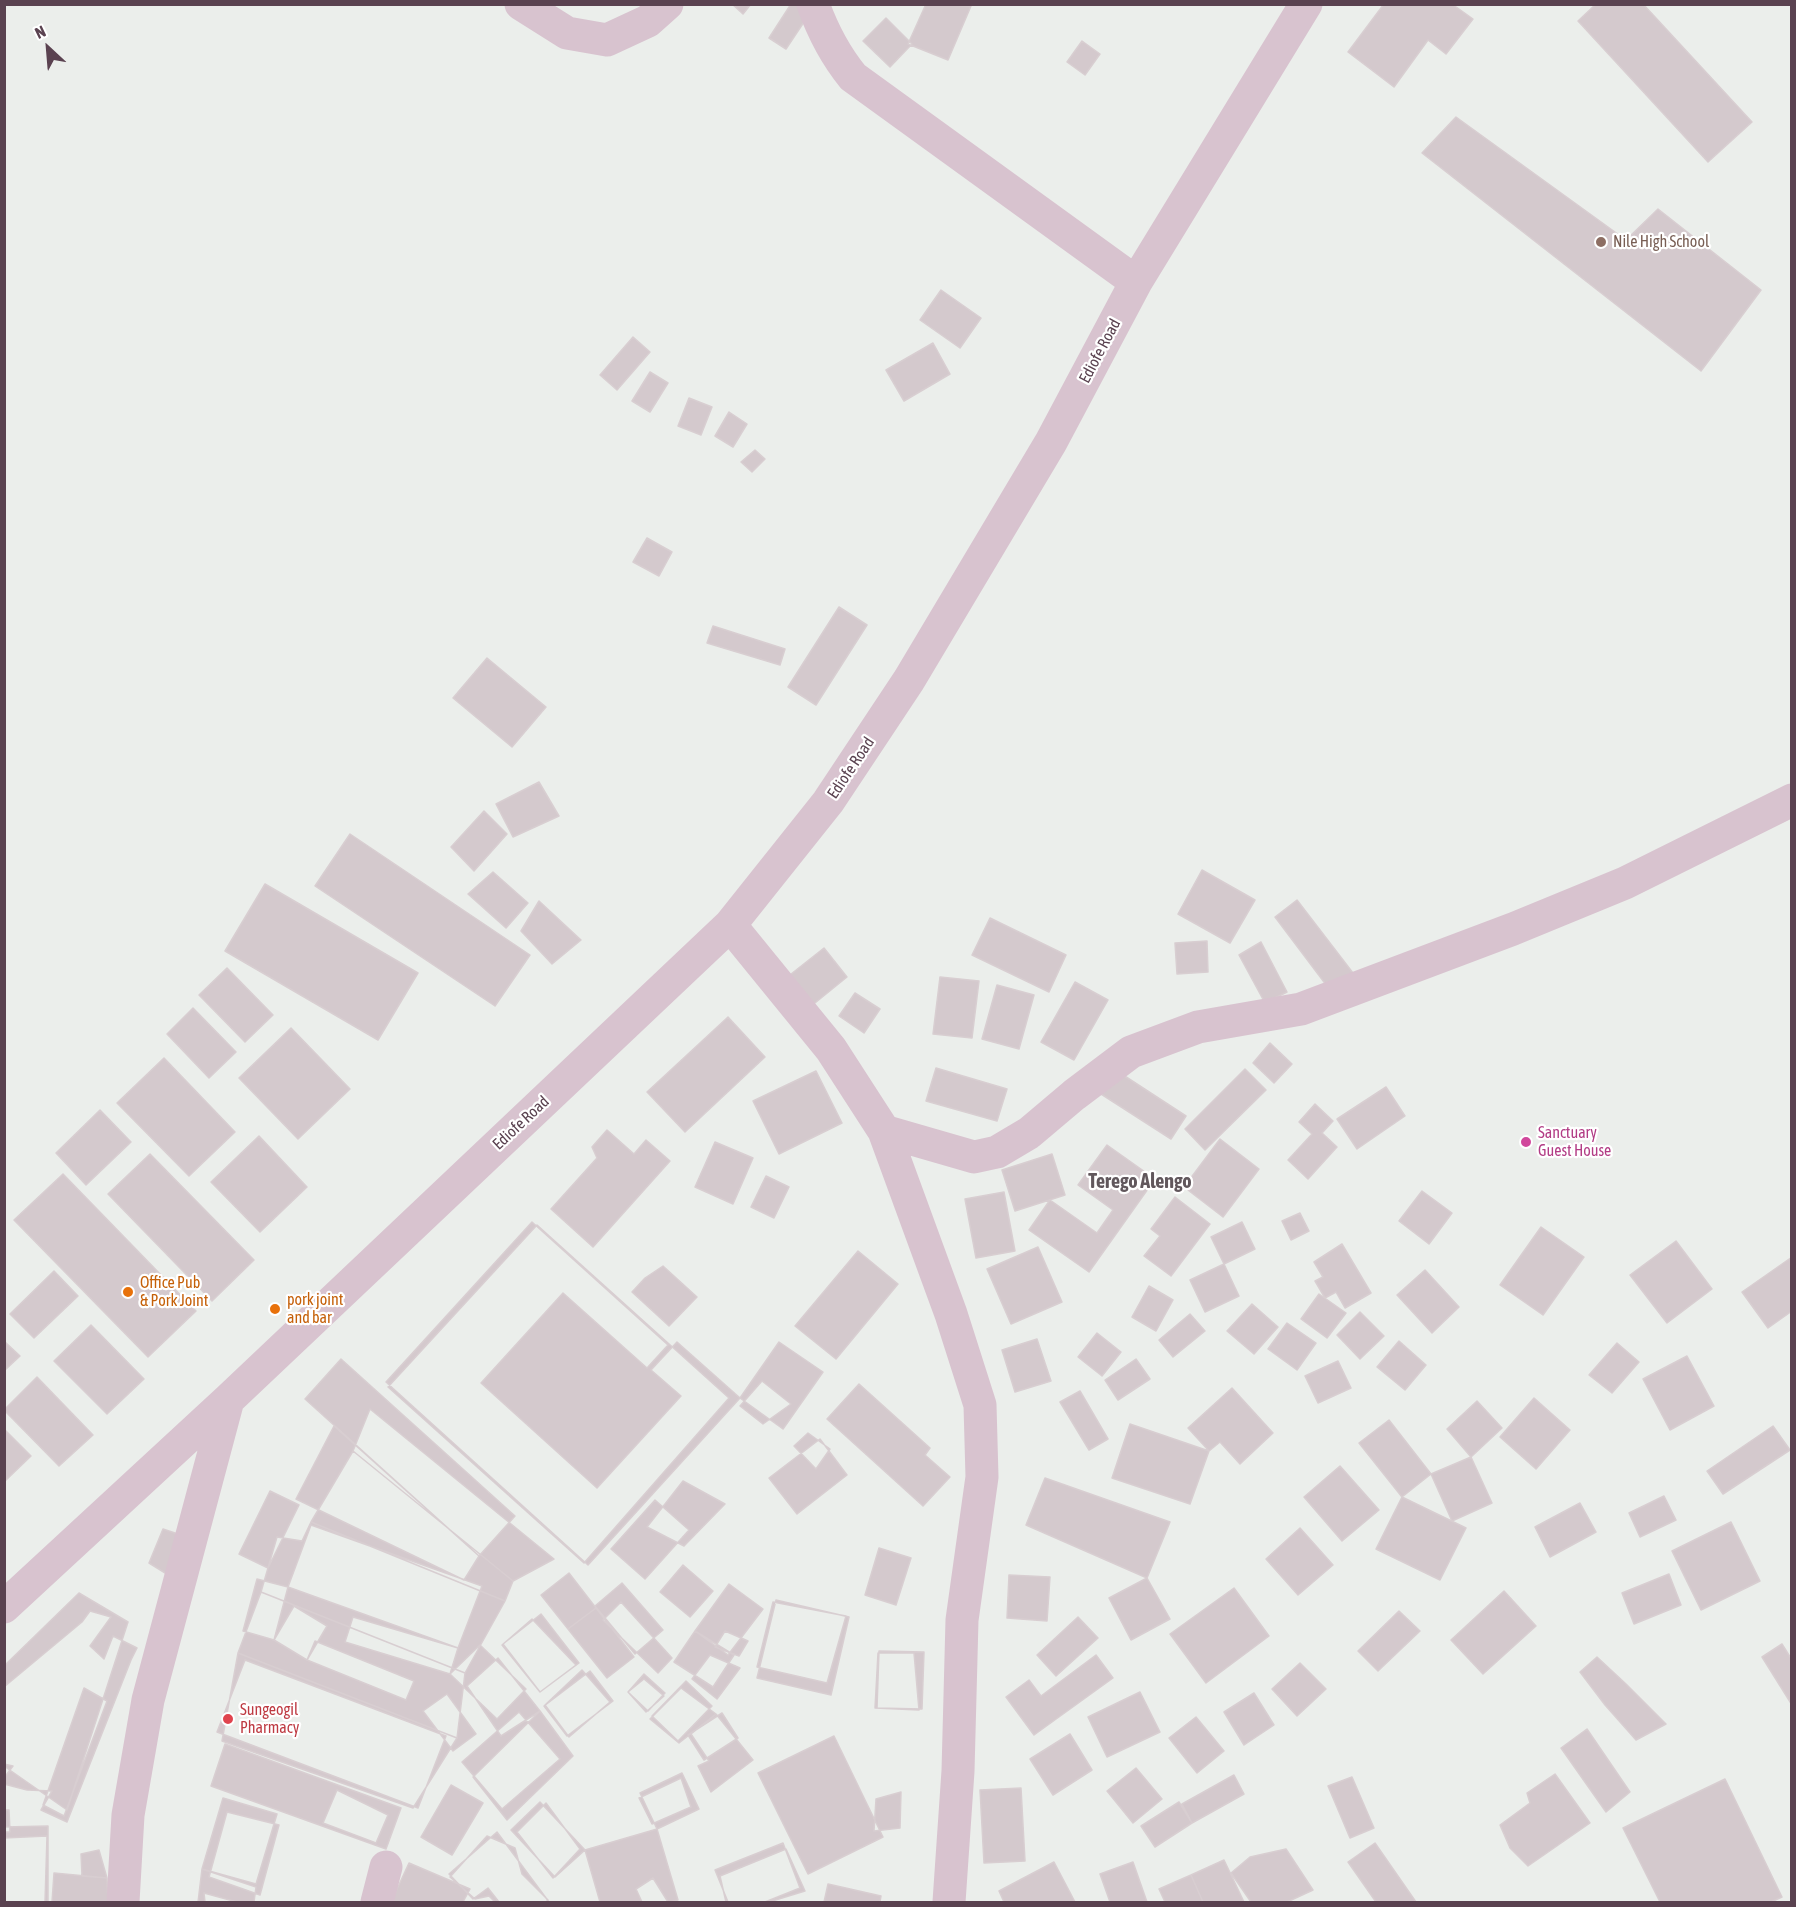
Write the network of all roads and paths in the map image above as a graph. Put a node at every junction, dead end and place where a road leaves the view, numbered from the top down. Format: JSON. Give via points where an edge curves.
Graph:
{"nodes":[{"id":1,"x":521,"y":4,"type":"edge"},
{"id":2,"x":667,"y":4,"type":"edge"},
{"id":3,"x":813,"y":4,"type":"edge"},
{"id":4,"x":1306,"y":4,"type":"edge"},
{"id":5,"x":1136,"y":282,"type":"junction"},
{"id":6,"x":1791,"y":800,"type":"edge"},
{"id":7,"x":730,"y":925,"type":"junction"},
{"id":8,"x":884,"y":1131,"type":"junction"},
{"id":9,"x":228,"y":1400,"type":"junction"},
{"id":10,"x":4,"y":1607,"type":"edge"},
{"id":11,"x":386,"y":1867,"type":"dead end"},
{"id":12,"x":123,"y":1902,"type":"edge"},
{"id":13,"x":377,"y":1902,"type":"edge"},
{"id":14,"x":949,"y":1902,"type":"edge"}],
"edges":[{"from":1,"to":2,"type":"street","via":[[567,33],[607,40],[648,21]]},
{"from":3,"to":5,"type":"street","via":[[837,58],[853,77]]},
{"from":4,"to":5,"type":"street","name":"Ediofe Road"},
{"from":5,"to":7,"type":"street","name":"Ediofe Road","via":[[1051,442],[909,680],[828,802]]},
{"from":6,"to":8,"type":"street","via":[[1625,883],[1513,929],[1301,1009],[1198,1027],[1131,1052],[1029,1133],[997,1152],[974,1157]]},
{"from":7,"to":8,"type":"street","via":[[831,1049]]},
{"from":7,"to":9,"type":"street","name":"Ediofe Road"},
{"from":8,"to":14,"type":"street","via":[[980,1405],[982,1477],[962,1620]]},
{"from":9,"to":10,"type":"street","name":"Ediofe Road"},
{"from":9,"to":12,"type":"street","via":[[148,1700],[128,1815]]},
{"from":11,"to":13,"type":"street"}]}
